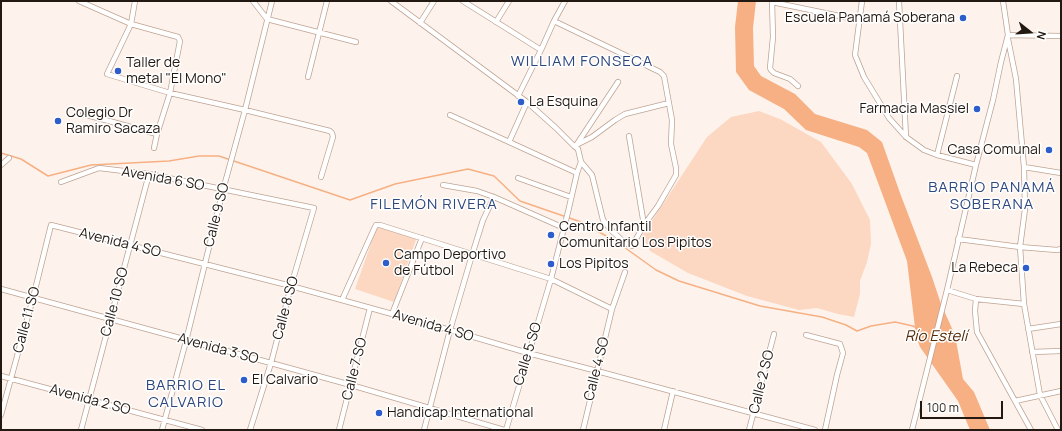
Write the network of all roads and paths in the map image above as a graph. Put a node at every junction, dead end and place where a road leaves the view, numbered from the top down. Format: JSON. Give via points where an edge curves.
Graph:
{"nodes":[{"id":1,"x":79,"y":1,"type":"edge"},
{"id":2,"x":135,"y":1,"type":"edge"},
{"id":3,"x":253,"y":1,"type":"edge"},
{"id":4,"x":272,"y":1,"type":"edge"},
{"id":5,"x":327,"y":1,"type":"edge"},
{"id":6,"x":391,"y":1,"type":"edge"},
{"id":7,"x":434,"y":1,"type":"edge"},
{"id":8,"x":463,"y":1,"type":"edge"},
{"id":9,"x":509,"y":1,"type":"edge"},
{"id":10,"x":565,"y":1,"type":"edge"},
{"id":11,"x":862,"y":1,"type":"edge"},
{"id":12,"x":899,"y":1,"type":"edge"},
{"id":13,"x":1003,"y":1,"type":"edge"},
{"id":14,"x":772,"y":2,"type":"edge"},
{"id":15,"x":267,"y":19,"type":"junction"},
{"id":16,"x":859,"y":20,"type":"junction"},
{"id":17,"x":554,"y":21,"type":"junction"},
{"id":18,"x":496,"y":22,"type":"junction"},
{"id":19,"x":420,"y":23,"type":"junction"},
{"id":20,"x":131,"y":24,"type":"junction"},
{"id":21,"x":319,"y":32,"type":"junction"},
{"id":22,"x":1061,"y":36,"type":"edge"},
{"id":23,"x":1008,"y":37,"type":"junction"},
{"id":24,"x":356,"y":42,"type":"dead end"},
{"id":25,"x":541,"y":50,"type":"junction"},
{"id":26,"x":957,"y":76,"type":"dead end"},
{"id":27,"x":308,"y":77,"type":"dead end"},
{"id":28,"x":618,"y":82,"type":"dead end"},
{"id":29,"x":798,"y":86,"type":"dead end"},
{"id":30,"x":170,"y":92,"type":"junction"},
{"id":31,"x":518,"y":96,"type":"junction"},
{"id":32,"x":527,"y":102,"type":"junction"},
{"id":33,"x":669,"y":103,"type":"junction"},
{"id":34,"x":245,"y":110,"type":"junction"},
{"id":35,"x":83,"y":114,"type":"dead end"},
{"id":36,"x":450,"y":115,"type":"dead end"},
{"id":37,"x":157,"y":134,"type":"junction"},
{"id":38,"x":629,"y":136,"type":"dead end"},
{"id":39,"x":906,"y":137,"type":"junction"},
{"id":40,"x":509,"y":142,"type":"junction"},
{"id":41,"x":576,"y":145,"type":"junction"},
{"id":42,"x":154,"y":148,"type":"dead end"},
{"id":43,"x":937,"y":155,"type":"junction"},
{"id":44,"x":9,"y":158,"type":"dead end"},
{"id":45,"x":581,"y":162,"type":"junction"},
{"id":46,"x":1,"y":165,"type":"edge"},
{"id":47,"x":976,"y":165,"type":"junction"},
{"id":48,"x":1024,"y":167,"type":"junction"},
{"id":49,"x":1061,"y":172,"type":"edge"},
{"id":50,"x":149,"y":174,"type":"junction"},
{"id":51,"x":577,"y":174,"type":"junction"},
{"id":52,"x":321,"y":177,"type":"dead end"},
{"id":53,"x":518,"y":178,"type":"dead end"},
{"id":54,"x":61,"y":182,"type":"dead end"},
{"id":55,"x":444,"y":185,"type":"dead end"},
{"id":56,"x":223,"y":190,"type":"junction"},
{"id":57,"x":494,"y":197,"type":"junction"},
{"id":58,"x":572,"y":198,"type":"junction"},
{"id":59,"x":314,"y":208,"type":"joint"},
{"id":60,"x":51,"y":225,"type":"joint"},
{"id":61,"x":644,"y":225,"type":"junction"},
{"id":62,"x":564,"y":228,"type":"junction"},
{"id":63,"x":422,"y":238,"type":"junction"},
{"id":64,"x":958,"y":238,"type":"junction"},
{"id":65,"x":130,"y":246,"type":"junction"},
{"id":66,"x":1020,"y":247,"type":"junction"},
{"id":67,"x":1061,"y":249,"type":"edge"},
{"id":68,"x":472,"y":255,"type":"junction"},
{"id":69,"x":204,"y":264,"type":"junction"},
{"id":70,"x":625,"y":272,"type":"dead end"},
{"id":71,"x":551,"y":279,"type":"junction"},
{"id":72,"x":291,"y":286,"type":"junction"},
{"id":73,"x":1,"y":289,"type":"edge"},
{"id":74,"x":946,"y":291,"type":"junction"},
{"id":75,"x":33,"y":298,"type":"junction"},
{"id":76,"x":976,"y":299,"type":"junction"},
{"id":77,"x":342,"y":300,"type":"junction"},
{"id":78,"x":1024,"y":304,"type":"junction"},
{"id":79,"x":370,"y":308,"type":"junction"},
{"id":80,"x":612,"y":309,"type":"junction"},
{"id":81,"x":392,"y":314,"type":"junction"},
{"id":82,"x":110,"y":319,"type":"junction"},
{"id":83,"x":1061,"y":324,"type":"edge"},
{"id":84,"x":1028,"y":329,"type":"junction"},
{"id":85,"x":450,"y":330,"type":"junction"},
{"id":86,"x":774,"y":334,"type":"dead end"},
{"id":87,"x":806,"y":335,"type":"dead end"},
{"id":88,"x":186,"y":340,"type":"junction"},
{"id":89,"x":1061,"y":351,"type":"edge"},
{"id":90,"x":1032,"y":352,"type":"junction"},
{"id":91,"x":528,"y":353,"type":"junction"},
{"id":92,"x":271,"y":363,"type":"junction"},
{"id":93,"x":597,"y":371,"type":"junction"},
{"id":94,"x":1,"y":376,"type":"edge"},
{"id":95,"x":11,"y":378,"type":"junction"},
{"id":96,"x":351,"y":385,"type":"junction"},
{"id":97,"x":1061,"y":391,"type":"edge"},
{"id":98,"x":673,"y":392,"type":"junction"},
{"id":99,"x":1040,"y":395,"type":"junction"},
{"id":100,"x":89,"y":399,"type":"junction"},
{"id":101,"x":1016,"y":401,"type":"junction"},
{"id":102,"x":430,"y":408,"type":"junction"},
{"id":103,"x":753,"y":414,"type":"junction"},
{"id":104,"x":1,"y":415,"type":"edge"},
{"id":105,"x":165,"y":421,"type":"junction"},
{"id":106,"x":81,"y":430,"type":"edge"},
{"id":107,"x":162,"y":430,"type":"edge"},
{"id":108,"x":202,"y":430,"type":"edge"},
{"id":109,"x":250,"y":430,"type":"edge"},
{"id":110,"x":339,"y":430,"type":"edge"},
{"id":111,"x":424,"y":430,"type":"edge"},
{"id":112,"x":505,"y":430,"type":"edge"},
{"id":113,"x":583,"y":430,"type":"edge"},
{"id":114,"x":664,"y":430,"type":"edge"},
{"id":115,"x":749,"y":430,"type":"edge"},
{"id":116,"x":814,"y":430,"type":"edge"},
{"id":117,"x":825,"y":430,"type":"edge"},
{"id":118,"x":912,"y":430,"type":"edge"},
{"id":119,"x":1032,"y":430,"type":"edge"},
{"id":120,"x":1058,"y":430,"type":"edge"}],
"edges":[{"from":1,"to":20,"type":"street"},
{"from":2,"to":20,"type":"street"},
{"from":3,"to":15,"type":"street"},
{"from":4,"to":15,"type":"street","name":"Calle 9 SO"},
{"from":5,"to":21,"type":"street"},
{"from":6,"to":19,"type":"street"},
{"from":7,"to":19,"type":"street"},
{"from":8,"to":18,"type":"street"},
{"from":9,"to":18,"type":"street"},
{"from":10,"to":17,"type":"street"},
{"from":11,"to":16,"type":"street"},
{"from":12,"to":39,"type":"street"},
{"from":13,"to":23,"type":"street"},
{"from":14,"to":16,"type":"street"},
{"from":14,"to":29,"type":"street","via":[[773,37],[770,68],[774,73],[790,79]]},
{"from":15,"to":21,"type":"street"},
{"from":15,"to":34,"type":"street","name":"Calle 9 SO"},
{"from":16,"to":39,"type":"street","via":[[855,55],[864,76],[889,118]]},
{"from":17,"to":25,"type":"street"},
{"from":17,"to":33,"type":"street","via":[[660,72],[664,76]]},
{"from":18,"to":25,"type":"street"},
{"from":19,"to":31,"type":"street"},
{"from":20,"to":30,"type":"street","via":[[178,37],[179,49]]},
{"from":20,"to":30,"type":"street","via":[[107,74]]},
{"from":21,"to":24,"type":"street"},
{"from":21,"to":27,"type":"street"},
{"from":22,"to":23,"type":"street"},
{"from":23,"to":47,"type":"street"},
{"from":23,"to":48,"type":"street","via":[[1016,79]]},
{"from":25,"to":31,"type":"street"},
{"from":26,"to":43,"type":"street"},
{"from":28,"to":41,"type":"street"},
{"from":30,"to":34,"type":"street"},
{"from":30,"to":37,"type":"street"},
{"from":31,"to":32,"type":"street"},
{"from":32,"to":40,"type":"street"},
{"from":32,"to":41,"type":"street"},
{"from":33,"to":41,"type":"street","via":[[626,114]]},
{"from":33,"to":61,"type":"street","via":[[676,175]]},
{"from":34,"to":52,"type":"street","via":[[330,131],[333,137]]},
{"from":34,"to":56,"type":"street","name":"Calle 9 SO"},
{"from":35,"to":37,"type":"street"},
{"from":36,"to":40,"type":"street"},
{"from":37,"to":42,"type":"street"},
{"from":38,"to":61,"type":"street"},
{"from":39,"to":43,"type":"street","via":[[924,150]]},
{"from":40,"to":51,"type":"street"},
{"from":41,"to":45,"type":"street"},
{"from":43,"to":47,"type":"street"},
{"from":44,"to":46,"type":"street"},
{"from":45,"to":51,"type":"street","name":"Calle 5 SO"},
{"from":45,"to":61,"type":"street","via":[[592,175],[603,220],[612,231],[632,246]]},
{"from":47,"to":64,"type":"street"},
{"from":48,"to":49,"type":"street"},
{"from":48,"to":66,"type":"street","via":[[1025,209]]},
{"from":50,"to":54,"type":"street","name":"Avenida 6 SO","via":[[99,168]]},
{"from":50,"to":56,"type":"street","name":"Avenida 6 SO"},
{"from":50,"to":65,"type":"street","name":"Calle 10 SO"},
{"from":51,"to":58,"type":"street","name":"Calle 5 SO"},
{"from":53,"to":58,"type":"street"},
{"from":55,"to":57,"type":"street"},
{"from":56,"to":59,"type":"street","name":"Avenida 6 SO"},
{"from":56,"to":69,"type":"street","name":"Calle 9 SO"},
{"from":57,"to":62,"type":"street"},
{"from":57,"to":68,"type":"street","via":[[483,220]]},
{"from":58,"to":62,"type":"street","name":"Calle 5 SO"},
{"from":59,"to":72,"type":"street","name":"Calle 8 SO"},
{"from":60,"to":65,"type":"street","name":"Avenida 4 SO"},
{"from":60,"to":75,"type":"street","name":"Calle 11 SO"},
{"from":62,"to":71,"type":"street","name":"Calle 5 SO"},
{"from":63,"to":68,"type":"street"},
{"from":63,"to":77,"type":"street","via":[[376,225]]},
{"from":63,"to":81,"type":"street"},
{"from":64,"to":66,"type":"street"},
{"from":64,"to":74,"type":"street"},
{"from":65,"to":69,"type":"street","name":"Avenida 4 SO"},
{"from":65,"to":82,"type":"street","name":"Calle 10 SO"},
{"from":66,"to":67,"type":"street"},
{"from":66,"to":78,"type":"street"},
{"from":68,"to":71,"type":"street"},
{"from":68,"to":85,"type":"street"},
{"from":69,"to":72,"type":"street","name":"Avenida 4 SO"},
{"from":69,"to":88,"type":"street","name":"Calle 9 SO"},
{"from":70,"to":80,"type":"street","name":"Calle 4 SO"},
{"from":71,"to":80,"type":"street"},
{"from":71,"to":91,"type":"street","name":"Calle 5 SO"},
{"from":72,"to":77,"type":"street","name":"Avenida 4 SO"},
{"from":72,"to":92,"type":"street","name":"Calle 8 SO"},
{"from":73,"to":75,"type":"street","name":"Avenida 3 SO"},
{"from":74,"to":76,"type":"street"},
{"from":74,"to":118,"type":"street"},
{"from":75,"to":82,"type":"street","name":"Avenida 3 SO"},
{"from":75,"to":95,"type":"street","name":"Calle 11 SO"},
{"from":76,"to":78,"type":"street"},
{"from":76,"to":101,"type":"street","via":[[974,311],[977,332]]},
{"from":77,"to":79,"type":"street","name":"Avenida 4 SO"},
{"from":78,"to":84,"type":"street"},
{"from":79,"to":81,"type":"street","name":"Avenida 4 SO"},
{"from":79,"to":96,"type":"street","name":"Calle 7 SO"},
{"from":80,"to":93,"type":"street","name":"Calle 4 SO"},
{"from":81,"to":85,"type":"street","name":"Avenida 4 SO"},
{"from":82,"to":88,"type":"street","name":"Avenida 3 SO"},
{"from":82,"to":100,"type":"street","name":"Calle 10 SO"},
{"from":83,"to":84,"type":"street"},
{"from":84,"to":90,"type":"street"},
{"from":85,"to":91,"type":"street","name":"Avenida 4 SO"},
{"from":85,"to":102,"type":"street"},
{"from":86,"to":103,"type":"street","name":"Calle 2 SO"},
{"from":87,"to":117,"type":"street","via":[[840,344],[843,353]]},
{"from":88,"to":92,"type":"street","name":"Avenida 3 SO"},
{"from":88,"to":105,"type":"street","name":"Calle 9 SO"},
{"from":89,"to":90,"type":"street"},
{"from":90,"to":99,"type":"street"},
{"from":91,"to":93,"type":"street","name":"Avenida 4 SO"},
{"from":91,"to":112,"type":"street","name":"Calle 5 SO"},
{"from":92,"to":96,"type":"street","name":"Avenida 3 SO"},
{"from":92,"to":109,"type":"street","name":"Calle 8 SO"},
{"from":93,"to":98,"type":"street","name":"Avenida 4 SO"},
{"from":93,"to":113,"type":"street","name":"Calle 4 SO"},
{"from":94,"to":95,"type":"street","name":"Avenida 2 SO"},
{"from":95,"to":100,"type":"street","name":"Avenida 2 SO"},
{"from":95,"to":104,"type":"street","name":"Calle 11 SO"},
{"from":96,"to":102,"type":"street","name":"Avenida 3 SO"},
{"from":96,"to":110,"type":"street","name":"Calle 7 SO"},
{"from":97,"to":99,"type":"street"},
{"from":98,"to":103,"type":"street","name":"Avenida 4 SO"},
{"from":98,"to":114,"type":"street"},
{"from":99,"to":101,"type":"street"},
{"from":99,"to":120,"type":"street"},
{"from":100,"to":105,"type":"street","name":"Avenida 2 SO"},
{"from":100,"to":106,"type":"street","name":"Calle 10 SO"},
{"from":101,"to":119,"type":"street"},
{"from":102,"to":111,"type":"street"},
{"from":102,"to":112,"type":"street","name":"Avenida 3 SO"},
{"from":103,"to":115,"type":"street","name":"Calle 2 SO"},
{"from":103,"to":116,"type":"street","name":"Avenida 4 SO"},
{"from":105,"to":107,"type":"street","name":"Calle 9 SO"},
{"from":105,"to":108,"type":"street","name":"Avenida 2 SO"}]}
